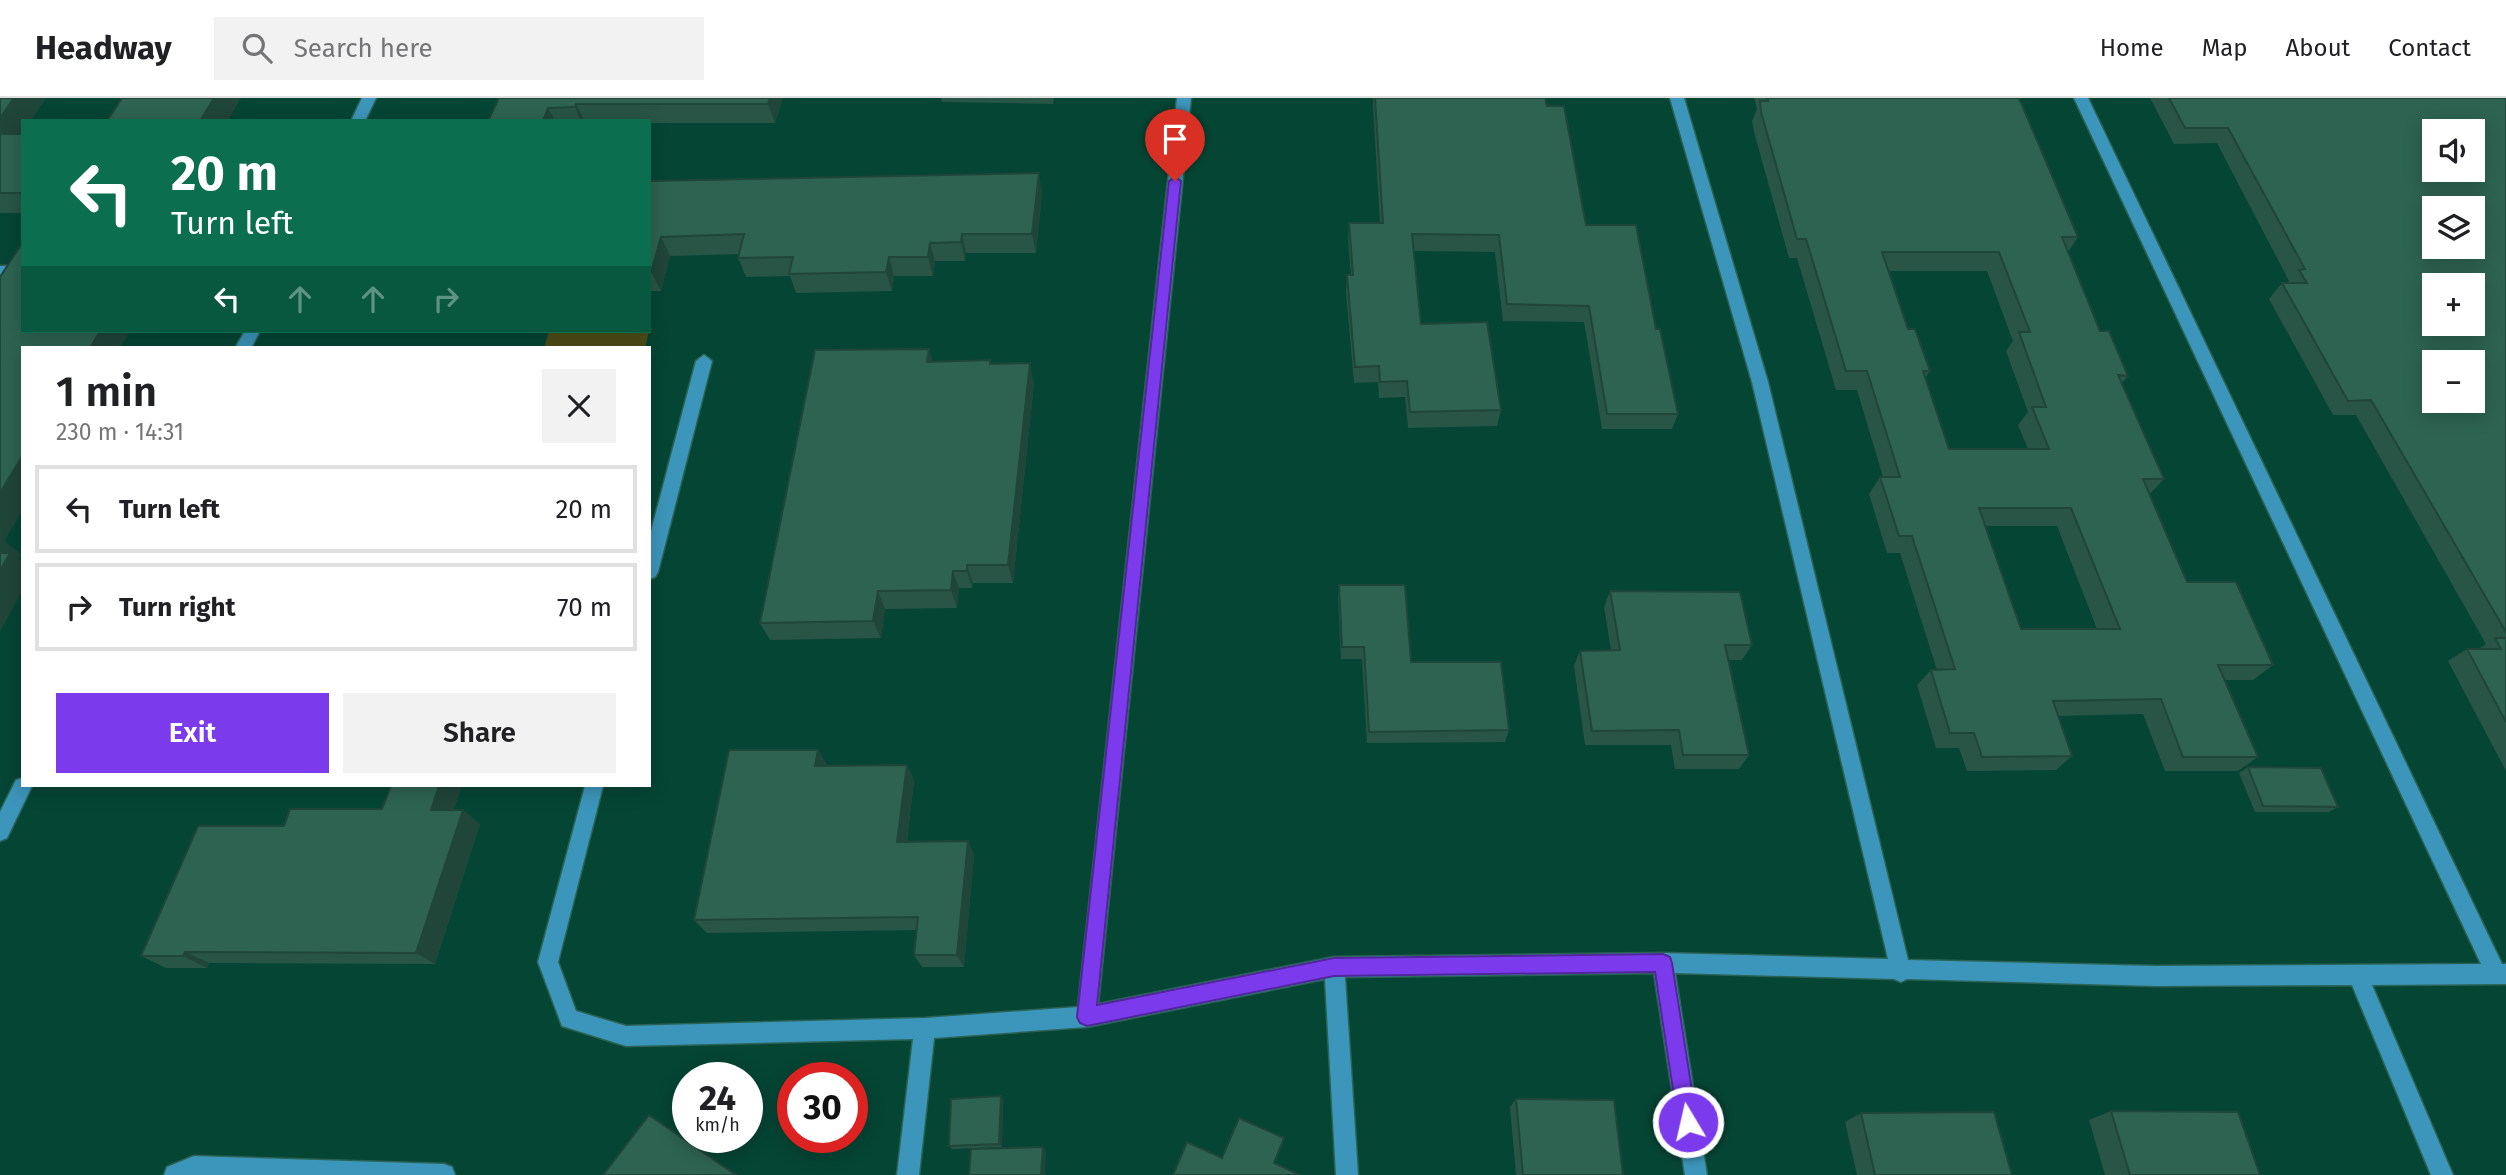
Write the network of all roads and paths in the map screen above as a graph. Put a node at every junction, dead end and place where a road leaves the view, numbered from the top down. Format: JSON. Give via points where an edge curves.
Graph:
{"nodes":[{"id":1,"x":369,"y":98,"type":"edge"},
{"id":2,"x":1184,"y":98,"type":"edge"},
{"id":3,"x":1677,"y":98,"type":"edge"},
{"id":4,"x":2081,"y":98,"type":"edge"},
{"id":5,"x":359,"y":119,"type":"edge"},
{"id":6,"x":0,"y":271,"type":"edge"},
{"id":7,"x":21,"y":271,"type":"edge"},
{"id":8,"x":704,"y":361,"type":"dead end"},
{"id":9,"x":651,"y":564,"type":"edge"},
{"id":10,"x":22,"y":787,"type":"edge"},
{"id":11,"x":594,"y":787,"type":"edge"},
{"id":12,"x":0,"y":832,"type":"edge"},
{"id":13,"x":1663,"y":963,"type":"junction"},
{"id":14,"x":1334,"y":967,"type":"junction"},
{"id":15,"x":1901,"y":972,"type":"junction"},
{"id":16,"x":2501,"y":974,"type":"edge"},
{"id":17,"x":2359,"y":977,"type":"junction"},
{"id":18,"x":1087,"y":1017,"type":"junction"},
{"id":19,"x":925,"y":1028,"type":"junction"},
{"id":20,"x":175,"y":1175,"type":"edge"},
{"id":21,"x":444,"y":1175,"type":"edge"},
{"id":22,"x":908,"y":1175,"type":"edge"},
{"id":23,"x":1347,"y":1175,"type":"edge"},
{"id":24,"x":1696,"y":1175,"type":"edge"},
{"id":25,"x":2442,"y":1175,"type":"edge"}],
"edges":[{"from":1,"to":5,"type":"street"},
{"from":2,"to":18,"type":"street"},
{"from":3,"to":15,"type":"street","via":[[1760,382]]},
{"from":4,"to":16,"type":"street"},
{"from":6,"to":7,"type":"street"},
{"from":8,"to":9,"type":"street"},
{"from":10,"to":12,"type":"street"},
{"from":11,"to":19,"type":"street","via":[[548,962],[569,1018],[626,1036]]},
{"from":13,"to":14,"type":"street"},
{"from":13,"to":15,"type":"street"},
{"from":13,"to":24,"type":"street"},
{"from":14,"to":18,"type":"street"},
{"from":14,"to":23,"type":"street"},
{"from":15,"to":17,"type":"street"},
{"from":16,"to":17,"type":"street"},
{"from":17,"to":25,"type":"street"},
{"from":18,"to":19,"type":"street"},
{"from":19,"to":22,"type":"street"},
{"from":20,"to":21,"type":"street","via":[[194,1167]]}]}
